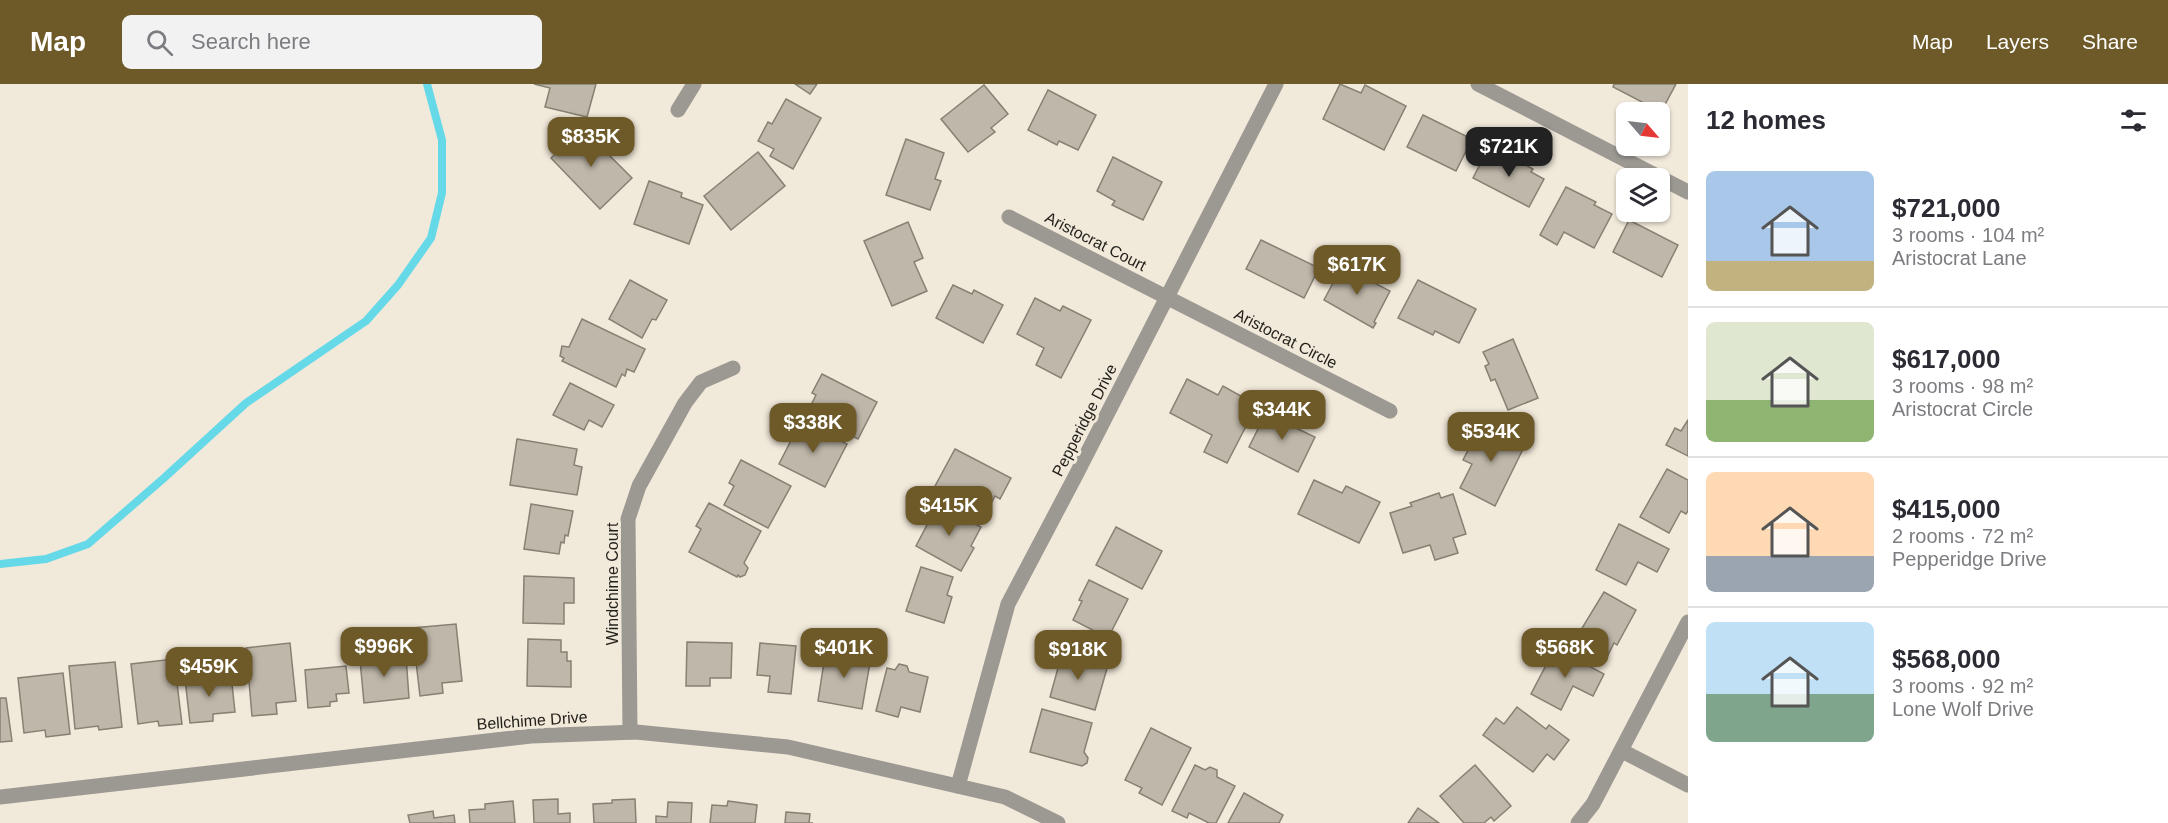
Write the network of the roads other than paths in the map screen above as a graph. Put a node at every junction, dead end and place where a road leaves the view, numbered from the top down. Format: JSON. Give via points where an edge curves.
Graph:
{"nodes":[{"id":1,"x":694,"y":84,"type":"edge"},
{"id":2,"x":1276,"y":84,"type":"edge"},
{"id":3,"x":1478,"y":84,"type":"edge"},
{"id":4,"x":678,"y":110,"type":"dead end"},
{"id":5,"x":1688,"y":192,"type":"edge"},
{"id":6,"x":1009,"y":217,"type":"dead end"},
{"id":7,"x":1167,"y":297,"type":"junction"},
{"id":8,"x":733,"y":368,"type":"dead end"},
{"id":9,"x":1390,"y":411,"type":"dead end"},
{"id":10,"x":1688,"y":622,"type":"edge"},
{"id":11,"x":630,"y":732,"type":"junction"},
{"id":12,"x":1622,"y":751,"type":"junction"},
{"id":13,"x":1688,"y":785,"type":"edge"},
{"id":14,"x":957,"y":786,"type":"junction"},
{"id":15,"x":0,"y":797,"type":"edge"},
{"id":16,"x":1058,"y":823,"type":"edge"},
{"id":17,"x":1578,"y":823,"type":"edge"}],
"edges":[{"from":1,"to":4,"type":"street"},
{"from":2,"to":7,"type":"street","name":"Pepperidge Drive"},
{"from":3,"to":5,"type":"street"},
{"from":6,"to":7,"type":"street","name":"Aristocrat Court"},
{"from":7,"to":9,"type":"street","name":"Aristocrat Circle"},
{"from":7,"to":14,"type":"street","name":"Pepperidge Drive","via":[[1008,604]]},
{"from":8,"to":11,"type":"street","name":"Windchime Court","via":[[700,382],[685,403],[639,486],[628,519]]},
{"from":10,"to":12,"type":"street"},
{"from":11,"to":14,"type":"street","name":"Bellchime Drive","via":[[788,747]]},
{"from":11,"to":15,"type":"street","name":"Bellchime Drive","via":[[531,736]]},
{"from":12,"to":13,"type":"street"},
{"from":12,"to":17,"type":"street"},
{"from":14,"to":16,"type":"street","name":"Bellchime Drive","via":[[1005,797]]}]}
